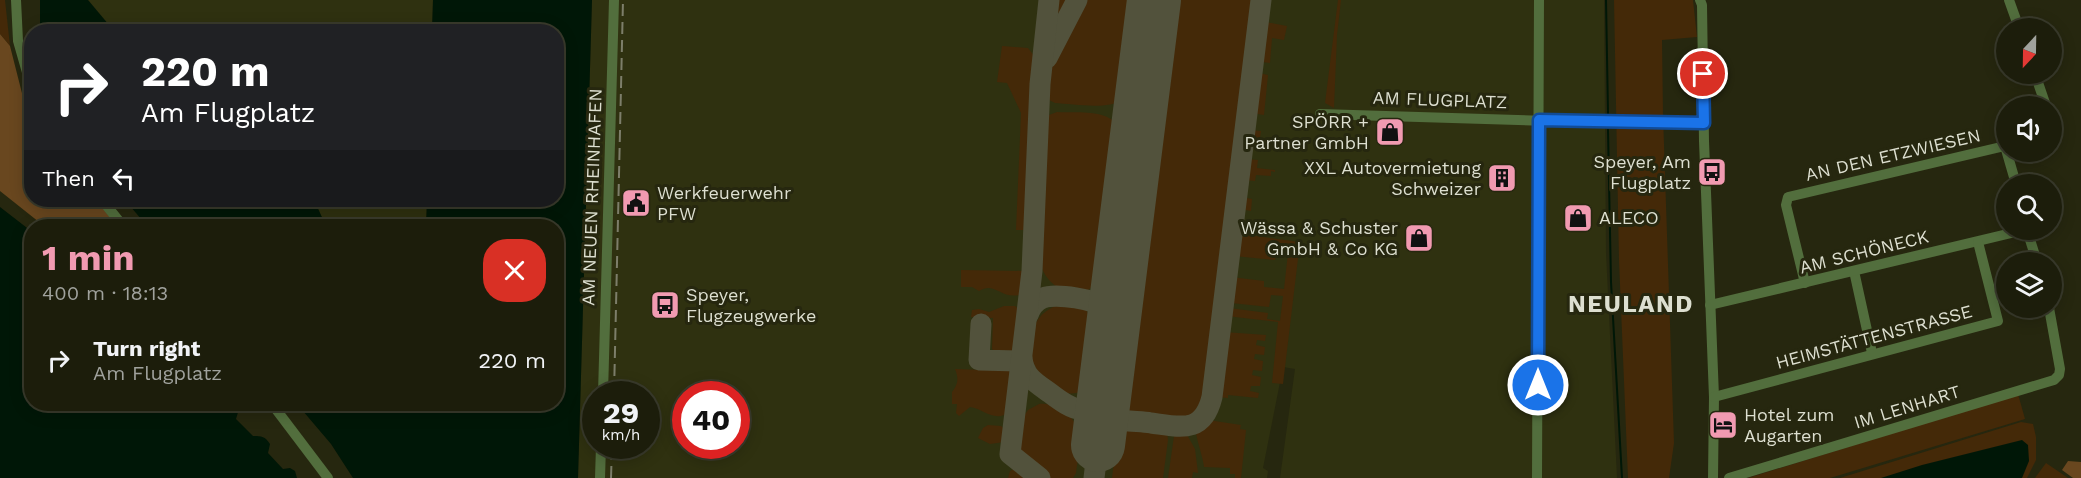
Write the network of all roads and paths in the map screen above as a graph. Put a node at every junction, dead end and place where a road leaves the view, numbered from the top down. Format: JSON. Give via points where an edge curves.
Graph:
{"nodes":[{"id":1,"x":16,"y":0,"type":"edge"},
{"id":2,"x":614,"y":0,"type":"edge"},
{"id":3,"x":1539,"y":0,"type":"edge"},
{"id":4,"x":2009,"y":0,"type":"edge"},
{"id":5,"x":1702,"y":2,"type":"edge"},
{"id":6,"x":2015,"y":18,"type":"edge"},
{"id":7,"x":24,"y":62,"type":"edge"},
{"id":8,"x":1320,"y":114,"type":"dead end"},
{"id":9,"x":1539,"y":120,"type":"junction"},
{"id":10,"x":1704,"y":123,"type":"junction"},
{"id":11,"x":1996,"y":148,"type":"edge"},
{"id":12,"x":108,"y":207,"type":"edge"},
{"id":13,"x":117,"y":219,"type":"edge"},
{"id":14,"x":1996,"y":238,"type":"edge"},
{"id":15,"x":1978,"y":242,"type":"junction"},
{"id":16,"x":1854,"y":271,"type":"junction"},
{"id":17,"x":1805,"y":283,"type":"junction"},
{"id":18,"x":1710,"y":305,"type":"junction"},
{"id":19,"x":2051,"y":318,"type":"edge"},
{"id":20,"x":1872,"y":353,"type":"junction"},
{"id":21,"x":603,"y":381,"type":"edge"},
{"id":22,"x":1714,"y":397,"type":"junction"},
{"id":23,"x":277,"y":411,"type":"edge"},
{"id":24,"x":601,"y":459,"type":"edge"},
{"id":25,"x":328,"y":478,"type":"edge"},
{"id":26,"x":600,"y":478,"type":"edge"},
{"id":27,"x":1537,"y":478,"type":"edge"},
{"id":28,"x":1713,"y":478,"type":"edge"},
{"id":29,"x":1729,"y":478,"type":"edge"}],
"edges":[{"from":1,"to":7,"type":"street","via":[[18,41]]},
{"from":2,"to":21,"type":"street","name":"AM NEUEN RHEINHAFEN"},
{"from":3,"to":9,"type":"street"},
{"from":4,"to":6,"type":"street"},
{"from":5,"to":10,"type":"street"},
{"from":8,"to":9,"type":"street","name":"AM FLUGPLATZ"},
{"from":9,"to":10,"type":"street","name":"AM FLUGPLATZ"},
{"from":9,"to":27,"type":"street"},
{"from":10,"to":18,"type":"street"},
{"from":11,"to":17,"type":"street","name":"AN DEN ETZWIESEN","via":[[1788,197],[1786,205]]},
{"from":12,"to":13,"type":"street"},
{"from":14,"to":15,"type":"street","name":"AM SCHÖNECK"},
{"from":15,"to":16,"type":"street","name":"AM SCHÖNECK"},
{"from":15,"to":20,"type":"street","name":"HEIMSTÄTTENSTRASSE","via":[[1998,321]]},
{"from":16,"to":17,"type":"street","name":"AM SCHÖNECK"},
{"from":16,"to":20,"type":"street"},
{"from":17,"to":18,"type":"street","name":"AM SCHÖNECK"},
{"from":18,"to":22,"type":"street"},
{"from":19,"to":29,"type":"street","name":"IM LENHART","via":[[2060,369],[2054,380]]},
{"from":20,"to":22,"type":"street","name":"HEIMSTÄTTENSTRASSE"},
{"from":22,"to":28,"type":"street"},
{"from":23,"to":25,"type":"street"},
{"from":24,"to":26,"type":"street"}]}
